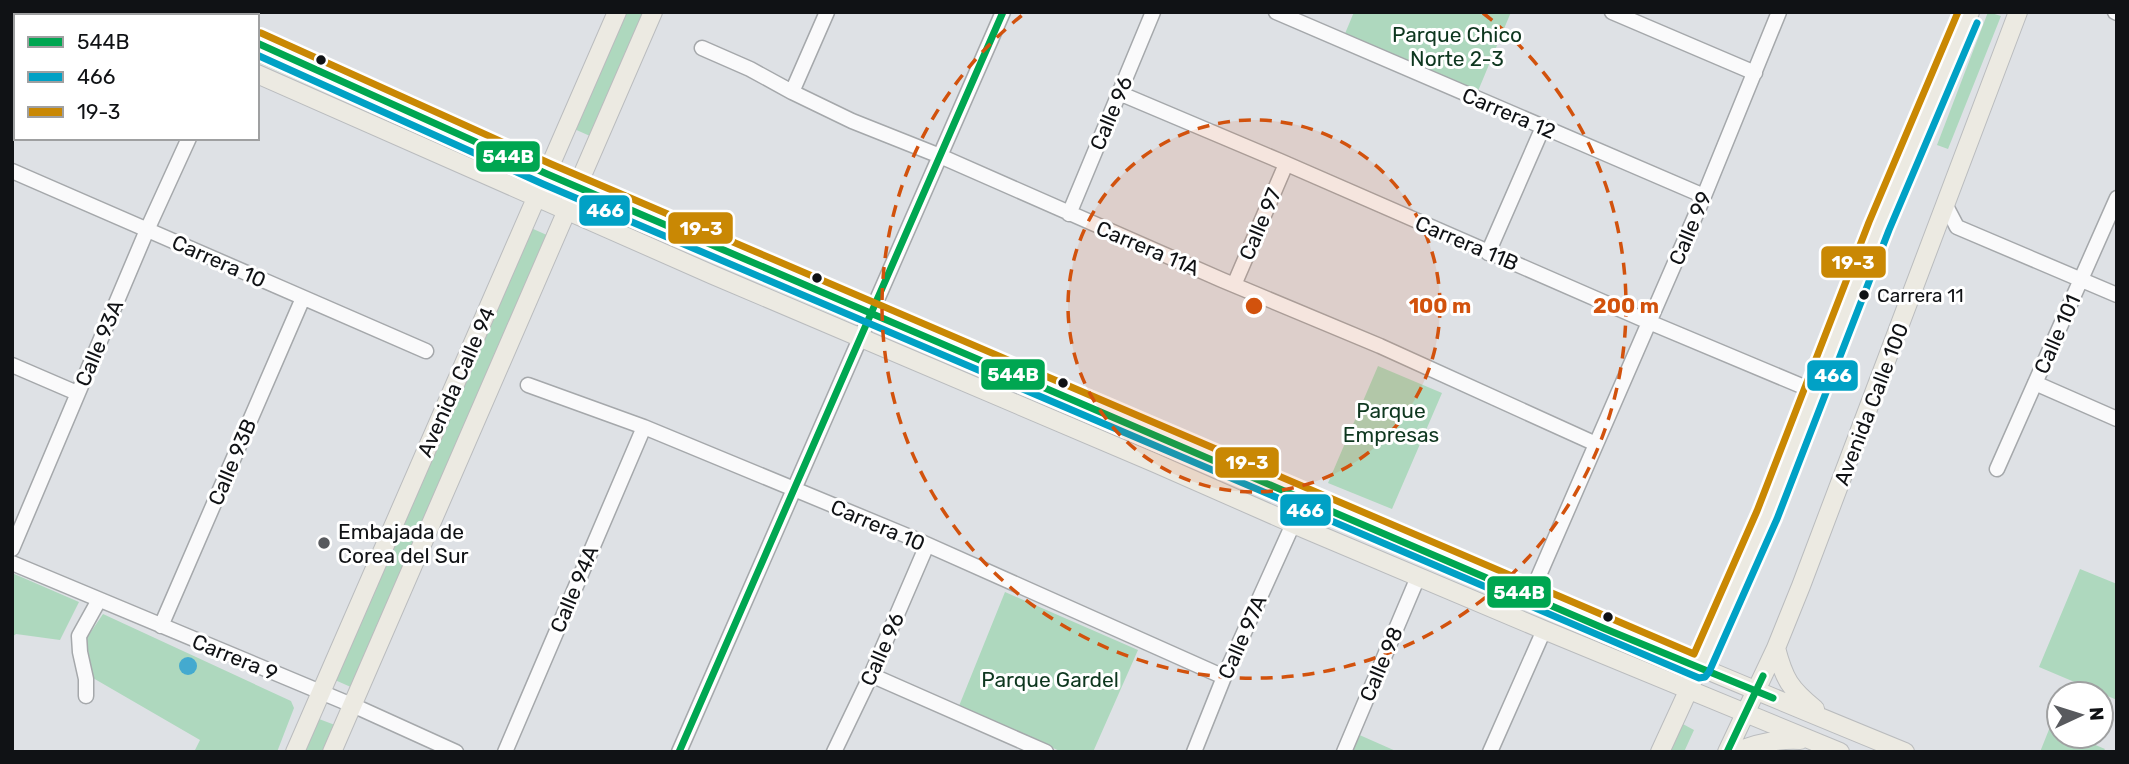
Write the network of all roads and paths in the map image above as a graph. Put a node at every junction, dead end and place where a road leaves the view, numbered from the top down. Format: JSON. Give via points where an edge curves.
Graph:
{"nodes":[{"id":1,"x":653,"y":12,"type":"edge"},
{"id":2,"x":827,"y":12,"type":"edge"},
{"id":3,"x":1003,"y":12,"type":"edge"},
{"id":4,"x":1153,"y":12,"type":"edge"},
{"id":5,"x":1276,"y":12,"type":"edge"},
{"id":6,"x":1612,"y":12,"type":"edge"},
{"id":7,"x":1779,"y":12,"type":"edge"},
{"id":8,"x":2018,"y":12,"type":"edge"},
{"id":9,"x":613,"y":13,"type":"edge"},
{"id":10,"x":1965,"y":15,"type":"edge"},
{"id":11,"x":259,"y":44,"type":"edge"},
{"id":12,"x":702,"y":48,"type":"dead end"},
{"id":13,"x":1755,"y":73,"type":"junction"},
{"id":14,"x":259,"y":75,"type":"edge"},
{"id":15,"x":792,"y":92,"type":"junction"},
{"id":16,"x":1119,"y":93,"type":"junction"},
{"id":17,"x":1543,"y":127,"type":"junction"},
{"id":18,"x":188,"y":140,"type":"edge"},
{"id":19,"x":940,"y":156,"type":"junction"},
{"id":20,"x":1286,"y":164,"type":"junction"},
{"id":21,"x":12,"y":171,"type":"edge"},
{"id":22,"x":547,"y":174,"type":"junction"},
{"id":23,"x":577,"y":187,"type":"junction"},
{"id":24,"x":1704,"y":196,"type":"junction"},
{"id":25,"x":537,"y":197,"type":"junction"},
{"id":26,"x":2117,"y":198,"type":"edge"},
{"id":27,"x":567,"y":210,"type":"junction"},
{"id":28,"x":1069,"y":214,"type":"junction"},
{"id":29,"x":1948,"y":218,"type":"junction"},
{"id":30,"x":147,"y":230,"type":"junction"},
{"id":31,"x":1488,"y":253,"type":"junction"},
{"id":32,"x":2081,"y":280,"type":"junction"},
{"id":33,"x":1234,"y":285,"type":"junction"},
{"id":34,"x":2117,"y":295,"type":"edge"},
{"id":35,"x":303,"y":298,"type":"junction"},
{"id":36,"x":872,"y":314,"type":"junction"},
{"id":37,"x":1649,"y":323,"type":"junction"},
{"id":38,"x":861,"y":338,"type":"junction"},
{"id":39,"x":426,"y":351,"type":"dead end"},
{"id":40,"x":12,"y":365,"type":"edge"},
{"id":41,"x":2035,"y":383,"type":"junction"},
{"id":42,"x":528,"y":385,"type":"dead end"},
{"id":43,"x":1816,"y":392,"type":"junction"},
{"id":44,"x":77,"y":393,"type":"junction"},
{"id":45,"x":2117,"y":419,"type":"edge"},
{"id":46,"x":644,"y":427,"type":"junction"},
{"id":47,"x":1596,"y":444,"type":"junction"},
{"id":48,"x":1997,"y":469,"type":"dead end"},
{"id":49,"x":794,"y":490,"type":"junction"},
{"id":50,"x":1293,"y":524,"type":"junction"},
{"id":51,"x":927,"y":545,"type":"junction"},
{"id":52,"x":12,"y":549,"type":"edge"},
{"id":53,"x":12,"y":563,"type":"edge"},
{"id":54,"x":1418,"y":577,"type":"junction"},
{"id":55,"x":1530,"y":596,"type":"junction"},
{"id":56,"x":99,"y":600,"type":"junction"},
{"id":57,"x":161,"y":626,"type":"junction"},
{"id":58,"x":1544,"y":630,"type":"junction"},
{"id":59,"x":1776,"y":648,"type":"junction"},
{"id":60,"x":1699,"y":668,"type":"junction"},
{"id":61,"x":871,"y":675,"type":"junction"},
{"id":62,"x":1224,"y":677,"type":"junction"},
{"id":63,"x":1689,"y":690,"type":"junction"},
{"id":64,"x":1756,"y":691,"type":"junction"},
{"id":65,"x":321,"y":693,"type":"junction"},
{"id":66,"x":86,"y":696,"type":"dead end"},
{"id":67,"x":352,"y":706,"type":"junction"},
{"id":68,"x":1745,"y":713,"type":"junction"},
{"id":69,"x":1835,"y":723,"type":"junction"},
{"id":70,"x":1815,"y":743,"type":"junction"},
{"id":71,"x":295,"y":752,"type":"edge"},
{"id":72,"x":332,"y":752,"type":"edge"},
{"id":73,"x":456,"y":752,"type":"edge"},
{"id":74,"x":505,"y":752,"type":"edge"},
{"id":75,"x":679,"y":752,"type":"edge"},
{"id":76,"x":834,"y":752,"type":"edge"},
{"id":77,"x":1046,"y":752,"type":"edge"},
{"id":78,"x":1194,"y":752,"type":"edge"},
{"id":79,"x":1344,"y":752,"type":"edge"},
{"id":80,"x":1490,"y":752,"type":"edge"},
{"id":81,"x":1661,"y":752,"type":"edge"},
{"id":82,"x":1727,"y":752,"type":"edge"},
{"id":83,"x":1735,"y":752,"type":"edge"},
{"id":84,"x":1840,"y":752,"type":"edge"},
{"id":85,"x":1906,"y":752,"type":"edge"}],
"edges":[{"from":1,"to":23,"type":"main road","name":"Avenida Calle 94"},
{"from":2,"to":15,"type":"street"},
{"from":3,"to":19,"type":"street"},
{"from":4,"to":16,"type":"street","name":"Calle 96"},
{"from":5,"to":17,"type":"street","name":"Carrera 12"},
{"from":6,"to":13,"type":"street"},
{"from":7,"to":13,"type":"street","name":"Calle 99"},
{"from":8,"to":29,"type":"main road","name":"Avenida Calle 100"},
{"from":9,"to":22,"type":"main road","name":"Avenida Calle 94"},
{"from":10,"to":43,"type":"main road"},
{"from":11,"to":22,"type":"main road"},
{"from":12,"to":15,"type":"street","name":"Carrera 11A"},
{"from":13,"to":24,"type":"street","name":"Calle 99"},
{"from":14,"to":25,"type":"main road"},
{"from":15,"to":19,"type":"street","name":"Carrera 11A"},
{"from":16,"to":20,"type":"street","name":"Carrera 11B"},
{"from":16,"to":28,"type":"street","name":"Calle 96"},
{"from":17,"to":24,"type":"street","name":"Carrera 12"},
{"from":17,"to":31,"type":"street"},
{"from":18,"to":30,"type":"street","name":"Calle 93A"},
{"from":19,"to":28,"type":"street","name":"Carrera 11A"},
{"from":19,"to":36,"type":"street"},
{"from":20,"to":31,"type":"street","name":"Carrera 11B"},
{"from":20,"to":33,"type":"street","name":"Calle 97"},
{"from":21,"to":30,"type":"street","name":"Carrera 10"},
{"from":22,"to":23,"type":"main road"},
{"from":22,"to":25,"type":"main road","name":"Avenida Calle 94"},
{"from":23,"to":27,"type":"main road","name":"Avenida Calle 94"},
{"from":23,"to":36,"type":"main road"},
{"from":24,"to":37,"type":"street","name":"Calle 99"},
{"from":25,"to":27,"type":"main road"},
{"from":25,"to":65,"type":"main road","name":"Avenida Calle 94"},
{"from":26,"to":32,"type":"street","name":"Calle 101"},
{"from":27,"to":38,"type":"main road"},
{"from":27,"to":67,"type":"main road","name":"Avenida Calle 94"},
{"from":28,"to":33,"type":"street","name":"Carrera 11A"},
{"from":29,"to":32,"type":"street"},
{"from":29,"to":59,"type":"main road","name":"Avenida Calle 100"},
{"from":30,"to":35,"type":"street","name":"Carrera 10"},
{"from":30,"to":44,"type":"street","name":"Calle 93A"},
{"from":31,"to":37,"type":"street","name":"Carrera 11B"},
{"from":32,"to":34,"type":"street"},
{"from":32,"to":41,"type":"street","name":"Calle 101"},
{"from":33,"to":47,"type":"street","name":"Carrera 11A"},
{"from":35,"to":39,"type":"street","name":"Carrera 10"},
{"from":35,"to":57,"type":"street","name":"Calle 93B"},
{"from":36,"to":38,"type":"street"},
{"from":36,"to":55,"type":"main road"},
{"from":37,"to":43,"type":"street","name":"Carrera 11B"},
{"from":37,"to":47,"type":"street","name":"Calle 99"},
{"from":38,"to":49,"type":"street"},
{"from":38,"to":50,"type":"main road"},
{"from":40,"to":44,"type":"street"},
{"from":41,"to":45,"type":"street"},
{"from":41,"to":48,"type":"street","name":"Calle 101"},
{"from":42,"to":46,"type":"street","name":"Carrera 10"},
{"from":43,"to":60,"type":"main road"},
{"from":44,"to":52,"type":"street","name":"Calle 93A"},
{"from":46,"to":49,"type":"street","name":"Carrera 10"},
{"from":46,"to":74,"type":"street","name":"Calle 94A"},
{"from":47,"to":55,"type":"street","name":"Calle 99"},
{"from":49,"to":51,"type":"street","name":"Carrera 10"},
{"from":49,"to":75,"type":"street"},
{"from":50,"to":54,"type":"main road"},
{"from":50,"to":62,"type":"street","name":"Calle 97A"},
{"from":51,"to":61,"type":"street","name":"Calle 96"},
{"from":51,"to":62,"type":"street","name":"Carrera 10"},
{"from":53,"to":56,"type":"street","name":"Carrera 9"},
{"from":54,"to":58,"type":"main road"},
{"from":54,"to":79,"type":"street","name":"Calle 98"},
{"from":55,"to":60,"type":"main road"},
{"from":56,"to":57,"type":"street","name":"Carrera 9"},
{"from":56,"to":66,"type":"street","via":[[79,636]]},
{"from":57,"to":65,"type":"street","name":"Carrera 9"},
{"from":58,"to":63,"type":"main road"},
{"from":58,"to":80,"type":"street"},
{"from":59,"to":64,"type":"main road","name":"Avenida Calle 100"},
{"from":59,"to":69,"type":"main road","via":[[1791,688]]},
{"from":60,"to":63,"type":"main road"},
{"from":60,"to":64,"type":"main road"},
{"from":61,"to":76,"type":"street","name":"Calle 96"},
{"from":61,"to":77,"type":"street"},
{"from":62,"to":78,"type":"street","name":"Calle 97A"},
{"from":63,"to":68,"type":"main road"},
{"from":63,"to":81,"type":"main road"},
{"from":64,"to":68,"type":"main road","name":"Avenida Calle 100"},
{"from":64,"to":69,"type":"main road"},
{"from":65,"to":67,"type":"street","name":"Carrera 9"},
{"from":65,"to":71,"type":"main road","name":"Avenida Calle 94"},
{"from":67,"to":72,"type":"main road","name":"Avenida Calle 94"},
{"from":67,"to":73,"type":"street","name":"Carrera 9"},
{"from":68,"to":70,"type":"main road"},
{"from":68,"to":82,"type":"main road","name":"Avenida Calle 100"},
{"from":69,"to":85,"type":"main road"},
{"from":70,"to":83,"type":"main road","via":[[1778,740]]},
{"from":70,"to":84,"type":"main road"}]}
